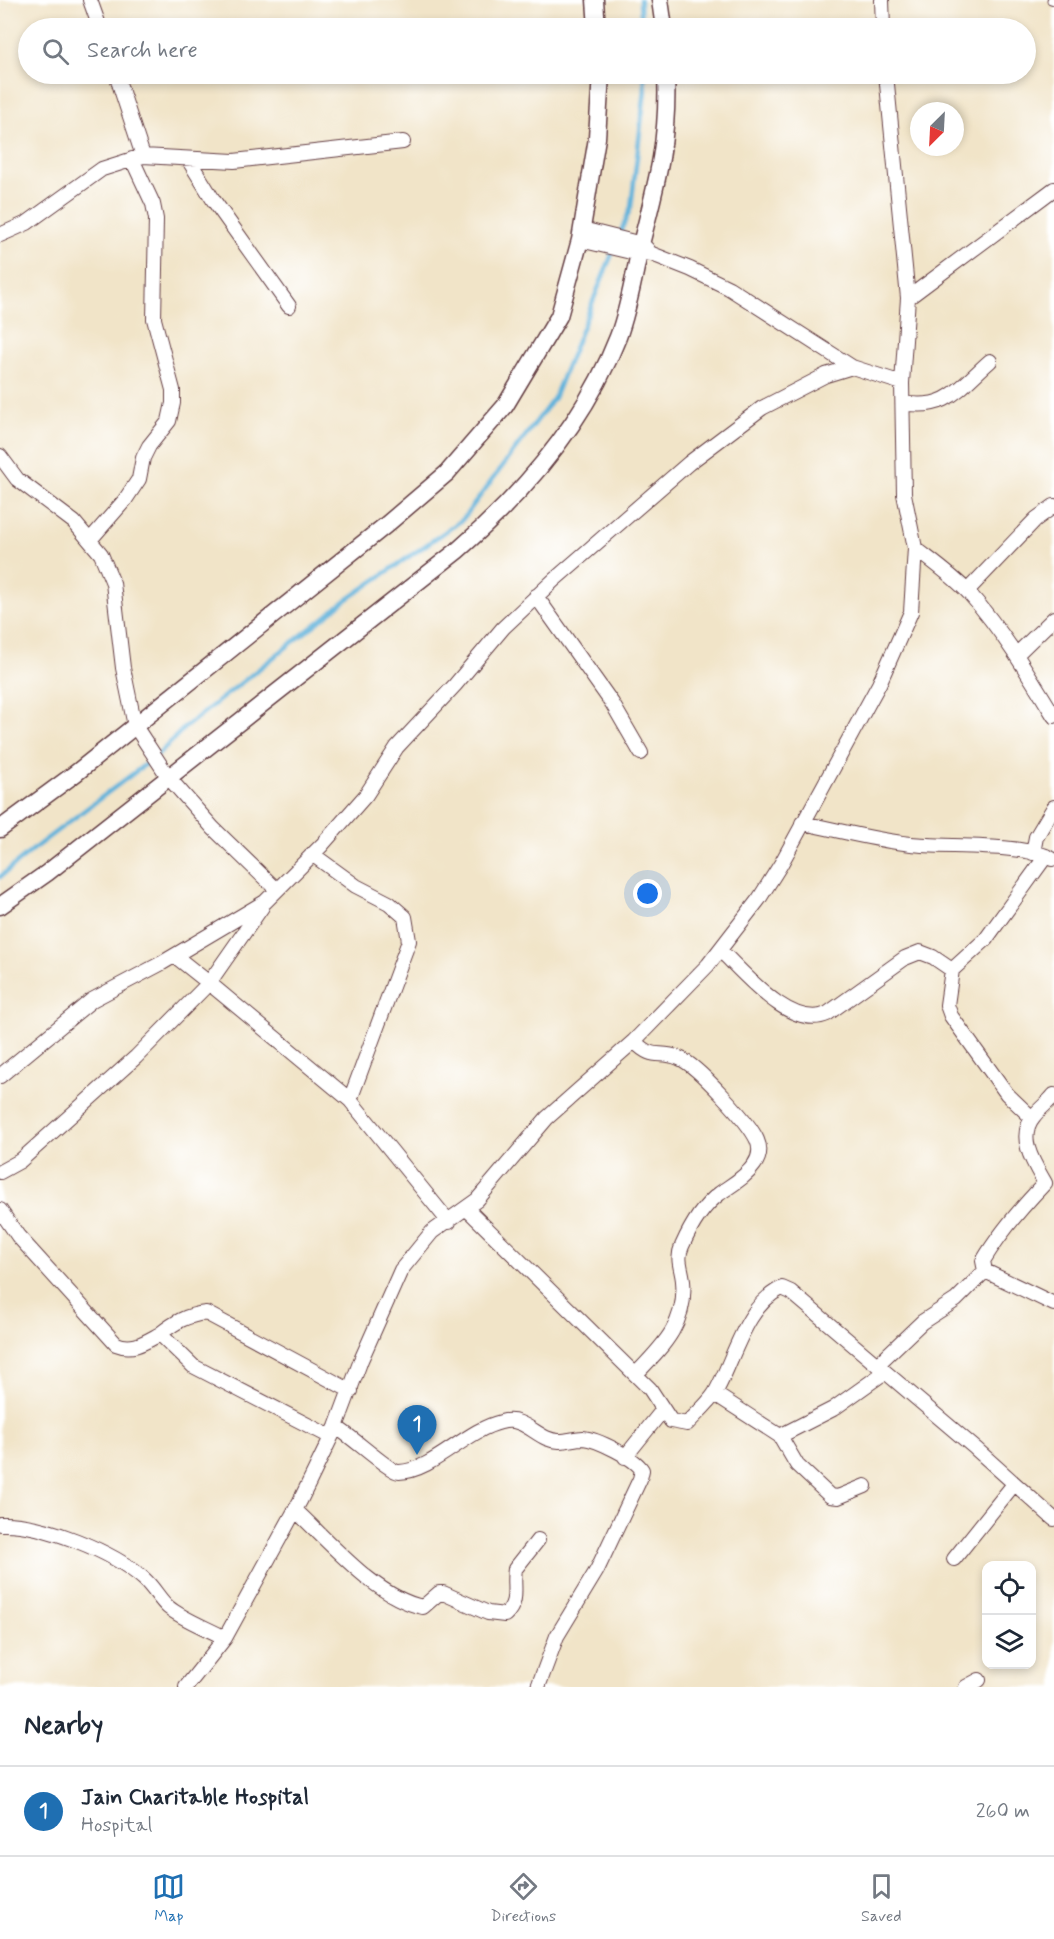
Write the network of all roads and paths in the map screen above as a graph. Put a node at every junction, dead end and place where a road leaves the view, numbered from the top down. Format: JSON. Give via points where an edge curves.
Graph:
{"nodes":[{"id":1,"x":90,"y":0,"type":"edge"},
{"id":2,"x":595,"y":0,"type":"edge"},
{"id":3,"x":660,"y":0,"type":"edge"},
{"id":4,"x":882,"y":0,"type":"edge"},
{"id":5,"x":96,"y":18,"type":"edge"},
{"id":6,"x":596,"y":18,"type":"edge"},
{"id":7,"x":663,"y":18,"type":"edge"},
{"id":8,"x":882,"y":18,"type":"edge"},
{"id":9,"x":118,"y":84,"type":"edge"},
{"id":10,"x":600,"y":84,"type":"edge"},
{"id":11,"x":667,"y":84,"type":"edge"},
{"id":12,"x":887,"y":84,"type":"edge"},
{"id":13,"x":403,"y":142,"type":"dead end"},
{"id":14,"x":137,"y":158,"type":"junction"},
{"id":15,"x":188,"y":159,"type":"junction"},
{"id":16,"x":1054,"y":189,"type":"edge"},
{"id":17,"x":0,"y":235,"type":"edge"},
{"id":18,"x":590,"y":237,"type":"junction"},
{"id":19,"x":639,"y":249,"type":"junction"},
{"id":20,"x":908,"y":298,"type":"junction"},
{"id":21,"x":290,"y":306,"type":"dead end"},
{"id":22,"x":990,"y":361,"type":"dead end"},
{"id":23,"x":852,"y":367,"type":"junction"},
{"id":24,"x":902,"y":383,"type":"junction"},
{"id":25,"x":903,"y":403,"type":"junction"},
{"id":26,"x":0,"y":456,"type":"edge"},
{"id":27,"x":1054,"y":506,"type":"edge"},
{"id":28,"x":90,"y":540,"type":"junction"},
{"id":29,"x":915,"y":548,"type":"junction"},
{"id":30,"x":967,"y":591,"type":"junction"},
{"id":31,"x":536,"y":596,"type":"junction"},
{"id":32,"x":1054,"y":618,"type":"edge"},
{"id":33,"x":1016,"y":655,"type":"junction"},
{"id":34,"x":1054,"y":716,"type":"edge"},
{"id":35,"x":135,"y":726,"type":"junction"},
{"id":36,"x":641,"y":753,"type":"dead end"},
{"id":37,"x":169,"y":777,"type":"junction"},
{"id":38,"x":1054,"y":807,"type":"edge"},
{"id":39,"x":802,"y":824,"type":"junction"},
{"id":40,"x":0,"y":829,"type":"edge"},
{"id":41,"x":312,"y":854,"type":"junction"},
{"id":42,"x":1045,"y":856,"type":"edge"},
{"id":43,"x":276,"y":890,"type":"junction"},
{"id":44,"x":265,"y":902,"type":"junction"},
{"id":45,"x":0,"y":906,"type":"edge"},
{"id":46,"x":721,"y":951,"type":"junction"},
{"id":47,"x":175,"y":956,"type":"junction"},
{"id":48,"x":952,"y":970,"type":"junction"},
{"id":49,"x":209,"y":983,"type":"junction"},
{"id":50,"x":634,"y":1041,"type":"junction"},
{"id":51,"x":0,"y":1076,"type":"edge"},
{"id":52,"x":1054,"y":1095,"type":"edge"},
{"id":53,"x":350,"y":1101,"type":"junction"},
{"id":54,"x":1032,"y":1118,"type":"junction"},
{"id":55,"x":0,"y":1172,"type":"edge"},
{"id":56,"x":1049,"y":1185,"type":"edge"},
{"id":57,"x":467,"y":1209,"type":"junction"},
{"id":58,"x":0,"y":1210,"type":"edge"},
{"id":59,"x":449,"y":1222,"type":"junction"},
{"id":60,"x":985,"y":1271,"type":"junction"},
{"id":61,"x":1054,"y":1304,"type":"edge"},
{"id":62,"x":160,"y":1334,"type":"junction"},
{"id":63,"x":881,"y":1368,"type":"junction"},
{"id":64,"x":636,"y":1374,"type":"junction"},
{"id":65,"x":351,"y":1391,"type":"junction"},
{"id":66,"x":715,"y":1394,"type":"junction"},
{"id":67,"x":662,"y":1411,"type":"junction"},
{"id":68,"x":333,"y":1432,"type":"junction"},
{"id":69,"x":780,"y":1436,"type":"junction"},
{"id":70,"x":625,"y":1457,"type":"junction"},
{"id":71,"x":1014,"y":1484,"type":"junction"},
{"id":72,"x":865,"y":1486,"type":"dead end"},
{"id":73,"x":295,"y":1510,"type":"junction"},
{"id":74,"x":1054,"y":1519,"type":"edge"},
{"id":75,"x":1,"y":1522,"type":"edge"},
{"id":76,"x":538,"y":1540,"type":"dead end"},
{"id":77,"x":954,"y":1559,"type":"dead end"},
{"id":78,"x":225,"y":1638,"type":"junction"},
{"id":79,"x":979,"y":1680,"type":"dead end"},
{"id":80,"x":186,"y":1687,"type":"edge"},
{"id":81,"x":538,"y":1687,"type":"edge"},
{"id":82,"x":966,"y":1687,"type":"edge"}],
"edges":[{"from":1,"to":5,"type":"street"},
{"from":2,"to":6,"type":"street"},
{"from":3,"to":7,"type":"street"},
{"from":4,"to":8,"type":"street"},
{"from":9,"to":14,"type":"street"},
{"from":10,"to":18,"type":"street"},
{"from":11,"to":19,"type":"street","via":[[663,152],[654,204]]},
{"from":12,"to":20,"type":"street"},
{"from":13,"to":15,"type":"street","via":[[234,161]]},
{"from":14,"to":15,"type":"street"},
{"from":14,"to":17,"type":"street","via":[[102,169],[27,223]]},
{"from":14,"to":28,"type":"street","via":[[156,219],[154,319],[173,403],[169,421],[148,446],[139,478]]},
{"from":15,"to":21,"type":"street"},
{"from":16,"to":20,"type":"street"},
{"from":18,"to":19,"type":"street"},
{"from":18,"to":35,"type":"street","via":[[559,316],[505,406],[447,473]]},
{"from":19,"to":23,"type":"street","via":[[729,288]]},
{"from":19,"to":37,"type":"street","via":[[619,336],[604,369],[548,460],[457,551]]},
{"from":20,"to":24,"type":"street"},
{"from":22,"to":25,"type":"street","via":[[945,401],[920,406]]},
{"from":23,"to":24,"type":"street"},
{"from":23,"to":31,"type":"street","via":[[826,375],[762,408],[689,464]]},
{"from":24,"to":25,"type":"street"},
{"from":25,"to":29,"type":"street","via":[[904,494]]},
{"from":26,"to":28,"type":"street","via":[[17,479],[74,522]]},
{"from":27,"to":30,"type":"street","via":[[1036,519]]},
{"from":28,"to":35,"type":"street","via":[[109,567],[113,583],[123,668]]},
{"from":29,"to":30,"type":"street"},
{"from":29,"to":39,"type":"street","via":[[911,612],[899,642]]},
{"from":30,"to":33,"type":"street"},
{"from":31,"to":36,"type":"street","via":[[612,703]]},
{"from":31,"to":41,"type":"street","via":[[397,747],[366,795]]},
{"from":32,"to":33,"type":"street"},
{"from":33,"to":34,"type":"street"},
{"from":35,"to":37,"type":"street"},
{"from":35,"to":40,"type":"street"},
{"from":37,"to":43,"type":"street","via":[[213,828]]},
{"from":37,"to":45,"type":"street"},
{"from":38,"to":42,"type":"street","via":[[1036,837]]},
{"from":39,"to":42,"type":"street","via":[[910,844]]},
{"from":39,"to":46,"type":"street","via":[[770,882]]},
{"from":41,"to":43,"type":"street"},
{"from":41,"to":53,"type":"street","via":[[356,886],[389,903],[405,917],[408,926],[409,941]]},
{"from":42,"to":48,"type":"street","via":[[986,939]]},
{"from":43,"to":44,"type":"street"},
{"from":44,"to":47,"type":"street"},
{"from":44,"to":49,"type":"street"},
{"from":46,"to":48,"type":"street","via":[[770,997],[790,1011],[816,1019],[905,958],[920,952]]},
{"from":46,"to":50,"type":"street"},
{"from":47,"to":49,"type":"street"},
{"from":47,"to":51,"type":"street","via":[[92,1000]]},
{"from":48,"to":54,"type":"street","via":[[947,1005],[951,1016],[1008,1094]]},
{"from":49,"to":53,"type":"street"},
{"from":49,"to":55,"type":"street","via":[[119,1072],[20,1161]]},
{"from":50,"to":57,"type":"street","via":[[547,1118]]},
{"from":50,"to":64,"type":"street","via":[[653,1055],[679,1058],[699,1071],[757,1140],[759,1152],[752,1168],[707,1205],[681,1247],[684,1302],[680,1319],[668,1340]]},
{"from":52,"to":54,"type":"street"},
{"from":53,"to":59,"type":"street"},
{"from":54,"to":56,"type":"street","via":[[1026,1142],[1030,1157]]},
{"from":56,"to":60,"type":"street","via":[[997,1238],[983,1261]]},
{"from":57,"to":59,"type":"street"},
{"from":57,"to":64,"type":"street"},
{"from":58,"to":62,"type":"street","via":[[18,1236],[116,1344],[134,1347]]},
{"from":59,"to":65,"type":"street","via":[[432,1232],[401,1270]]},
{"from":60,"to":61,"type":"street"},
{"from":60,"to":63,"type":"street","via":[[956,1300],[922,1322]]},
{"from":62,"to":65,"type":"street","via":[[192,1314],[206,1313]]},
{"from":62,"to":68,"type":"street","via":[[194,1366]]},
{"from":63,"to":66,"type":"street","via":[[782,1288],[762,1302],[733,1351]]},
{"from":63,"to":69,"type":"street","via":[[833,1409]]},
{"from":63,"to":71,"type":"street"},
{"from":64,"to":67,"type":"street"},
{"from":65,"to":68,"type":"street"},
{"from":66,"to":67,"type":"street","via":[[687,1424],[671,1421]]},
{"from":66,"to":69,"type":"street"},
{"from":67,"to":70,"type":"street"},
{"from":68,"to":70,"type":"street","via":[[372,1452],[398,1472],[426,1464],[474,1432],[512,1420],[555,1441],[585,1438]]},
{"from":68,"to":73,"type":"street"},
{"from":69,"to":72,"type":"street","via":[[797,1465],[830,1496],[838,1497]]},
{"from":70,"to":81,"type":"street","via":[[639,1464],[640,1479],[597,1570],[557,1636]]},
{"from":71,"to":74,"type":"street"},
{"from":71,"to":77,"type":"street"},
{"from":73,"to":76,"type":"street","via":[[377,1585],[423,1607],[443,1593],[488,1613],[504,1615],[517,1591],[515,1569]]},
{"from":73,"to":78,"type":"street"},
{"from":75,"to":78,"type":"street","via":[[64,1536],[116,1562],[143,1578],[170,1609]]},
{"from":78,"to":80,"type":"street"},
{"from":79,"to":82,"type":"street"}]}
